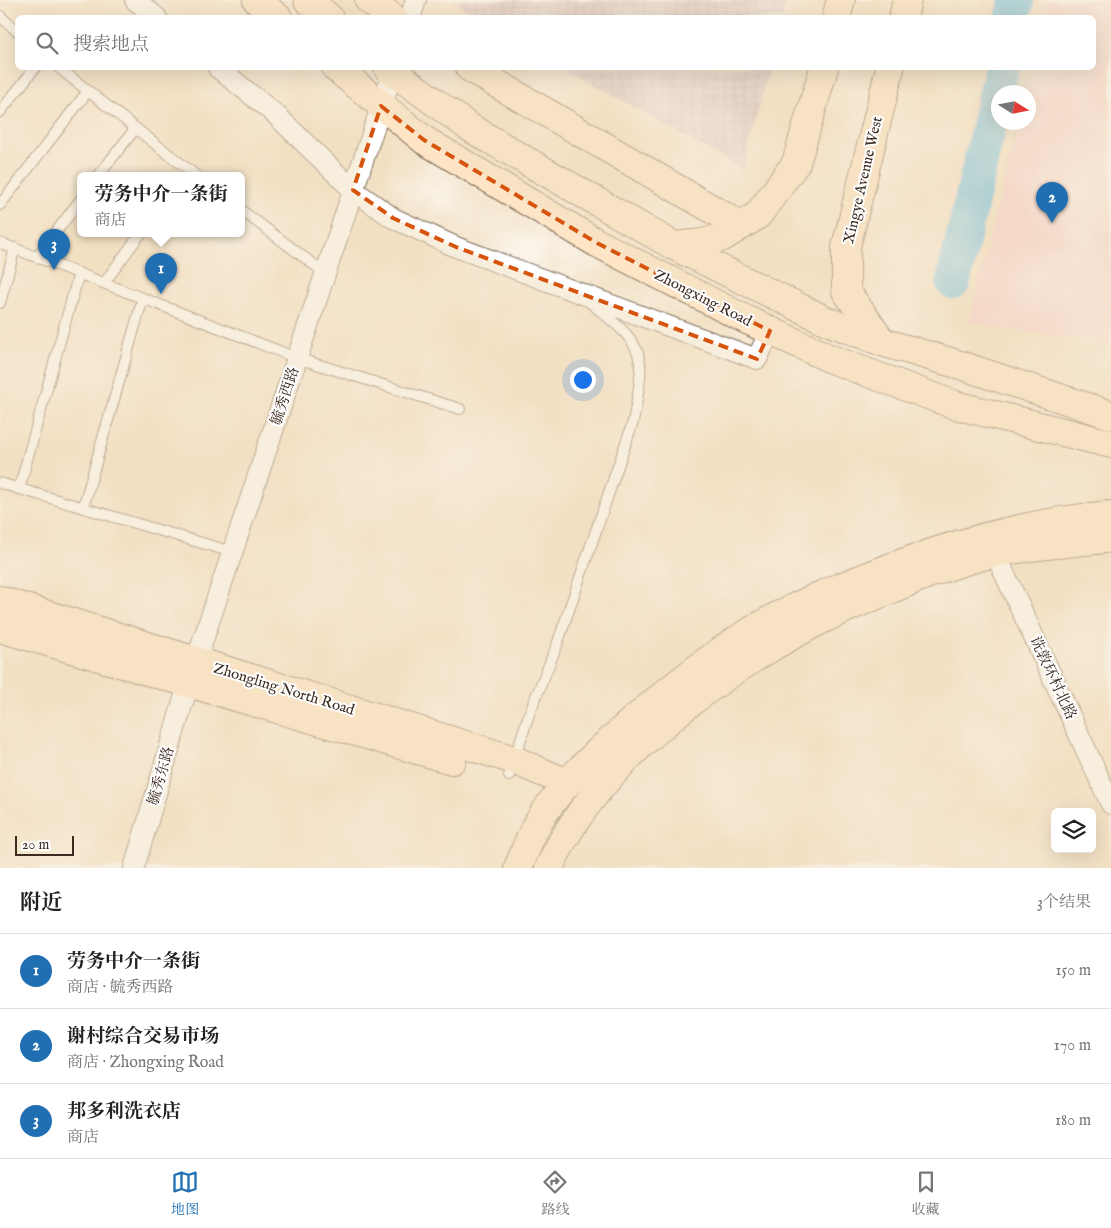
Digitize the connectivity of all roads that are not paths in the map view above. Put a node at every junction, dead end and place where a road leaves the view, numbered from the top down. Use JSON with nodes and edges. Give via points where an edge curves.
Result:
{"nodes":[{"id":1,"x":135,"y":0,"type":"edge"},
{"id":2,"x":257,"y":0,"type":"edge"},
{"id":3,"x":308,"y":0,"type":"edge"},
{"id":4,"x":369,"y":0,"type":"edge"},
{"id":5,"x":416,"y":0,"type":"edge"},
{"id":6,"x":841,"y":0,"type":"edge"},
{"id":7,"x":907,"y":0,"type":"edge"},
{"id":8,"x":153,"y":15,"type":"edge"},
{"id":9,"x":274,"y":15,"type":"edge"},
{"id":10,"x":326,"y":15,"type":"edge"},
{"id":11,"x":389,"y":15,"type":"edge"},
{"id":12,"x":411,"y":15,"type":"edge"},
{"id":13,"x":837,"y":15,"type":"edge"},
{"id":14,"x":904,"y":15,"type":"edge"},
{"id":15,"x":0,"y":16,"type":"edge"},
{"id":16,"x":15,"y":29,"type":"edge"},
{"id":17,"x":34,"y":70,"type":"edge"},
{"id":18,"x":62,"y":70,"type":"edge"},
{"id":19,"x":220,"y":70,"type":"edge"},
{"id":20,"x":338,"y":70,"type":"edge"},
{"id":21,"x":392,"y":70,"type":"edge"},
{"id":22,"x":393,"y":70,"type":"edge"},
{"id":23,"x":473,"y":70,"type":"edge"},
{"id":24,"x":823,"y":70,"type":"edge"},
{"id":25,"x":890,"y":70,"type":"edge"},
{"id":26,"x":88,"y":91,"type":"junction"},
{"id":27,"x":381,"y":106,"type":"junction"},
{"id":28,"x":0,"y":112,"type":"edge"},
{"id":29,"x":134,"y":129,"type":"junction"},
{"id":30,"x":102,"y":172,"type":"edge"},
{"id":31,"x":188,"y":172,"type":"edge"},
{"id":32,"x":353,"y":190,"type":"junction"},
{"id":33,"x":0,"y":205,"type":"edge"},
{"id":34,"x":77,"y":205,"type":"edge"},
{"id":35,"x":245,"y":213,"type":"edge"},
{"id":36,"x":741,"y":226,"type":"junction"},
{"id":37,"x":139,"y":237,"type":"edge"},
{"id":38,"x":0,"y":243,"type":"edge"},
{"id":39,"x":674,"y":246,"type":"junction"},
{"id":40,"x":15,"y":248,"type":"junction"},
{"id":41,"x":37,"y":257,"type":"junction"},
{"id":42,"x":79,"y":273,"type":"junction"},
{"id":43,"x":325,"y":273,"type":"junction"},
{"id":44,"x":104,"y":283,"type":"junction"},
{"id":45,"x":577,"y":292,"type":"junction"},
{"id":46,"x":143,"y":298,"type":"junction"},
{"id":47,"x":0,"y":303,"type":"edge"},
{"id":48,"x":770,"y":331,"type":"junction"},
{"id":49,"x":882,"y":342,"type":"junction"},
{"id":50,"x":297,"y":358,"type":"junction"},
{"id":51,"x":460,"y":409,"type":"dead end"},
{"id":52,"x":1111,"y":415,"type":"edge"},
{"id":53,"x":1111,"y":444,"type":"edge"},
{"id":54,"x":0,"y":483,"type":"edge"},
{"id":55,"x":19,"y":489,"type":"junction"},
{"id":56,"x":83,"y":508,"type":"junction"},
{"id":57,"x":1111,"y":516,"type":"edge"},
{"id":58,"x":1111,"y":538,"type":"edge"},
{"id":59,"x":232,"y":552,"type":"junction"},
{"id":60,"x":995,"y":553,"type":"junction"},
{"id":61,"x":0,"y":600,"type":"edge"},
{"id":62,"x":0,"y":628,"type":"edge"},
{"id":63,"x":192,"y":673,"type":"junction"},
{"id":64,"x":512,"y":768,"type":"junction"},
{"id":65,"x":567,"y":783,"type":"junction"},
{"id":66,"x":594,"y":795,"type":"junction"},
{"id":67,"x":1111,"y":804,"type":"edge"},
{"id":68,"x":134,"y":868,"type":"edge"},
{"id":69,"x":518,"y":868,"type":"edge"},
{"id":70,"x":550,"y":868,"type":"edge"}],
"edges":[{"from":1,"to":8,"type":"street"},
{"from":2,"to":9,"type":"main road"},
{"from":3,"to":10,"type":"main road"},
{"from":4,"to":11,"type":"main road"},
{"from":5,"to":12,"type":"street"},
{"from":6,"to":13,"type":"main road"},
{"from":7,"to":14,"type":"main road"},
{"from":15,"to":16,"type":"lane"},
{"from":17,"to":28,"type":"lane"},
{"from":18,"to":26,"type":"lane"},
{"from":19,"to":32,"type":"street","via":[[275,114]]},
{"from":20,"to":27,"type":"main road","name":"Zhongxing Road"},
{"from":21,"to":27,"type":"street","name":"毓秀西路"},
{"from":22,"to":39,"type":"main road","via":[[469,127]]},
{"from":23,"to":36,"type":"main road"},
{"from":24,"to":36,"type":"main road","via":[[796,163],[758,215]]},
{"from":25,"to":49,"type":"main road","name":"Xingye Avenue West","via":[[846,247],[846,291]]},
{"from":26,"to":29,"type":"lane"},
{"from":26,"to":33,"type":"lane"},
{"from":27,"to":32,"type":"street","name":"毓秀西路"},
{"from":27,"to":48,"type":"main road","name":"Zhongxing Road","via":[[424,140],[597,243]]},
{"from":29,"to":30,"type":"lane"},
{"from":29,"to":31,"type":"lane"},
{"from":32,"to":43,"type":"street","name":"毓秀西路"},
{"from":32,"to":45,"type":"street","via":[[393,218],[456,247]]},
{"from":34,"to":41,"type":"lane"},
{"from":35,"to":43,"type":"lane"},
{"from":36,"to":39,"type":"main road","via":[[703,244]]},
{"from":37,"to":44,"type":"lane"},
{"from":38,"to":40,"type":"lane"},
{"from":39,"to":49,"type":"main road","via":[[827,321]]},
{"from":40,"to":41,"type":"lane"},
{"from":40,"to":47,"type":"lane"},
{"from":41,"to":42,"type":"lane"},
{"from":42,"to":44,"type":"lane"},
{"from":42,"to":55,"type":"lane"},
{"from":43,"to":50,"type":"street","name":"毓秀西路"},
{"from":44,"to":46,"type":"lane"},
{"from":45,"to":48,"type":"street","via":[[758,359]]},
{"from":45,"to":64,"type":"lane","via":[[633,340],[642,368],[627,441]]},
{"from":46,"to":50,"type":"lane"},
{"from":46,"to":56,"type":"lane"},
{"from":48,"to":53,"type":"main road","name":"Zhongxing Road","via":[[831,359],[955,405]]},
{"from":49,"to":52,"type":"main road"},
{"from":50,"to":51,"type":"lane"},
{"from":50,"to":59,"type":"street","name":"毓秀西路"},
{"from":54,"to":55,"type":"lane"},
{"from":55,"to":56,"type":"lane"},
{"from":56,"to":59,"type":"lane"},
{"from":57,"to":65,"type":"main road","via":[[1060,521],[962,542],[825,593],[742,637],[702,664],[656,700]]},
{"from":58,"to":60,"type":"main road"},
{"from":59,"to":63,"type":"street","name":"毓秀西路"},
{"from":60,"to":66,"type":"main road","via":[[912,580],[840,610],[798,632],[737,669],[684,708],[634,751]]},
{"from":60,"to":67,"type":"street","name":"诜敦环村北路"},
{"from":61,"to":63,"type":"main road","name":"Zhongling North Road"},
{"from":62,"to":63,"type":"main road","name":"Zhongling North Road"},
{"from":63,"to":64,"type":"main road","name":"Zhongling North Road"},
{"from":63,"to":68,"type":"street","name":"毓秀东路"},
{"from":64,"to":65,"type":"main road","name":"Zhongling North Road"},
{"from":65,"to":66,"type":"street","name":"Zhongling North Road"},
{"from":65,"to":69,"type":"main road","via":[[536,826]]},
{"from":66,"to":70,"type":"main road"}]}
